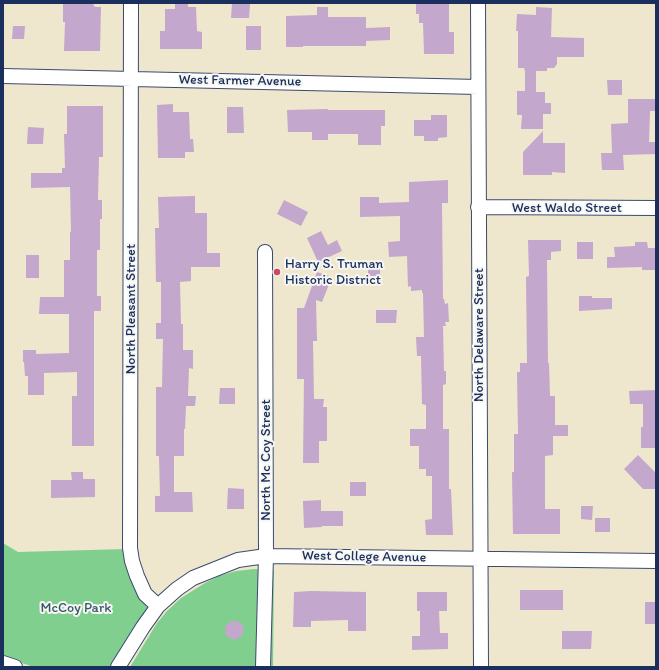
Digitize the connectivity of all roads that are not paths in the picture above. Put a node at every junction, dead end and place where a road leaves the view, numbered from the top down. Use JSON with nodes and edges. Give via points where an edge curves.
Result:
{"nodes":[{"id":1,"x":131,"y":3,"type":"edge"},
{"id":2,"x":478,"y":3,"type":"edge"},
{"id":3,"x":3,"y":76,"type":"edge"},
{"id":4,"x":131,"y":79,"type":"junction"},
{"id":5,"x":478,"y":87,"type":"junction"},
{"id":6,"x":478,"y":207,"type":"junction"},
{"id":7,"x":656,"y":208,"type":"edge"},
{"id":8,"x":265,"y":252,"type":"dead end"},
{"id":9,"x":266,"y":556,"type":"junction"},
{"id":10,"x":480,"y":559,"type":"junction"},
{"id":11,"x":656,"y":561,"type":"edge"},
{"id":12,"x":158,"y":606,"type":"junction"},
{"id":13,"x":3,"y":663,"type":"edge"},
{"id":14,"x":15,"y":667,"type":"edge"},
{"id":15,"x":118,"y":667,"type":"edge"},
{"id":16,"x":263,"y":667,"type":"edge"},
{"id":17,"x":481,"y":667,"type":"edge"}],
"edges":[{"from":1,"to":4,"type":"street","name":"North Pleasant Street"},
{"from":2,"to":5,"type":"street","name":"North Delaware Street"},
{"from":3,"to":4,"type":"street","name":"West Farmer Avenue"},
{"from":4,"to":5,"type":"street","name":"West Farmer Avenue"},
{"from":4,"to":12,"type":"street","name":"North Pleasant Street","via":[[130,548],[136,576],[146,594]]},
{"from":5,"to":6,"type":"street","name":"North Delaware Street"},
{"from":6,"to":7,"type":"street","name":"West Waldo Street"},
{"from":6,"to":10,"type":"street","name":"North Delaware Street"},
{"from":8,"to":9,"type":"street","name":"North Mc Coy Street"},
{"from":9,"to":10,"type":"street","name":"West College Avenue"},
{"from":9,"to":12,"type":"street","name":"West College Avenue","via":[[238,560],[203,573]]},
{"from":9,"to":16,"type":"street","name":"North Mc Coy Street"},
{"from":10,"to":11,"type":"street","name":"West College Avenue"},
{"from":10,"to":17,"type":"street","name":"North Delaware Street"},
{"from":12,"to":15,"type":"street","name":"West College Avenue"},
{"from":13,"to":14,"type":"street"}]}
